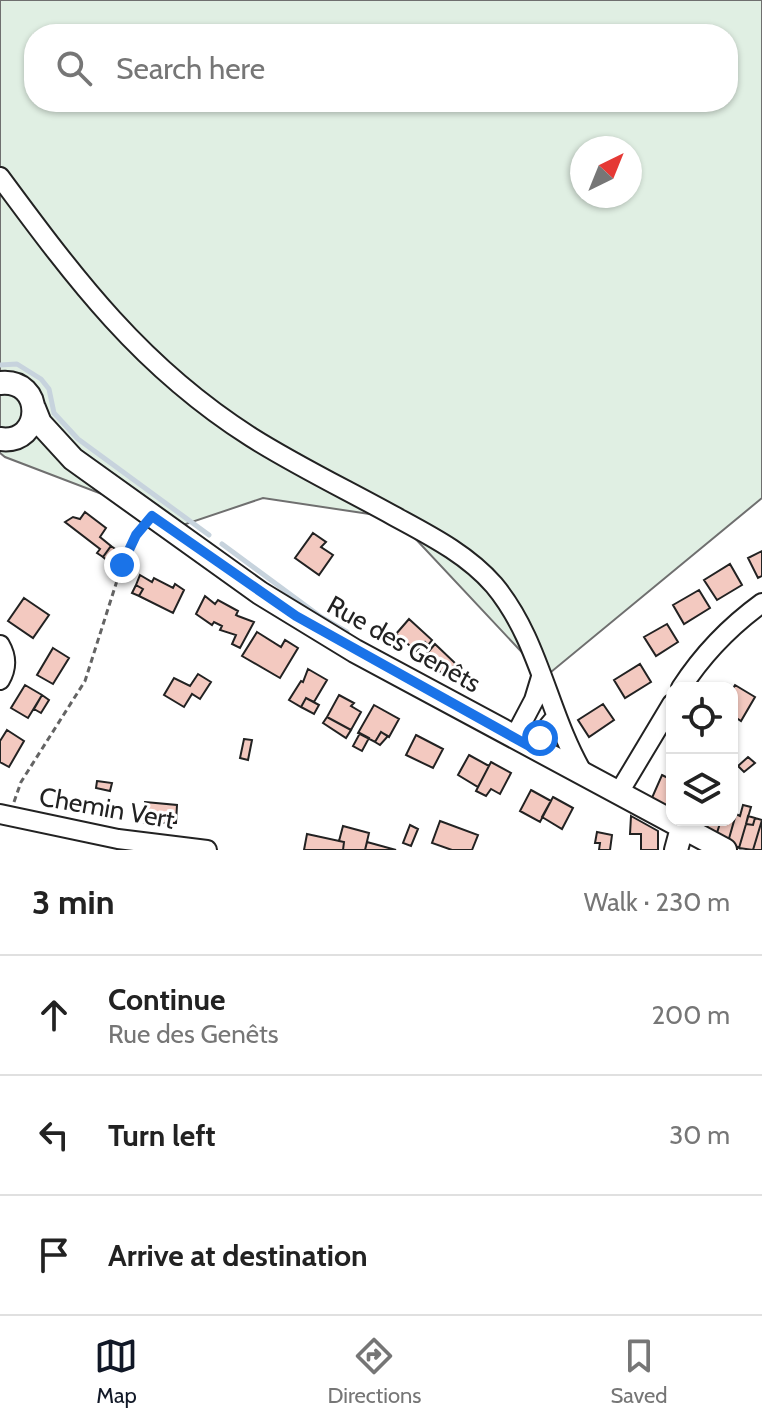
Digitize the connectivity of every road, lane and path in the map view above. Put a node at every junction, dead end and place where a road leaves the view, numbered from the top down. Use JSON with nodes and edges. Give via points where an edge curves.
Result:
{"nodes":[{"id":1,"x":0,"y":177,"type":"edge"},
{"id":2,"x":0,"y":383,"type":"edge"},
{"id":3,"x":34,"y":408,"type":"junction"},
{"id":4,"x":5,"y":440,"type":"edge"},
{"id":5,"x":73,"y":459,"type":"junction"},
{"id":6,"x":152,"y":516,"type":"junction"},
{"id":7,"x":762,"y":603,"type":"edge"},
{"id":8,"x":0,"y":645,"type":"edge"},
{"id":9,"x":541,"y":677,"type":"junction"},
{"id":10,"x":0,"y":680,"type":"edge"},
{"id":11,"x":685,"y":682,"type":"edge"},
{"id":12,"x":666,"y":714,"type":"edge"},
{"id":13,"x":556,"y":717,"type":"junction"},
{"id":14,"x":522,"y":742,"type":"junction"},
{"id":15,"x":585,"y":776,"type":"junction"},
{"id":16,"x":618,"y":794,"type":"junction"},
{"id":17,"x":4,"y":815,"type":"edge"},
{"id":18,"x":682,"y":828,"type":"junction"},
{"id":19,"x":207,"y":850,"type":"edge"},
{"id":20,"x":676,"y":850,"type":"edge"},
{"id":21,"x":725,"y":850,"type":"edge"}],
"edges":[{"from":1,"to":9,"type":"street","via":[[90,296],[188,392],[253,438],[447,546],[478,569],[521,624]]},
{"from":2,"to":3,"type":"main road","name":"Rue des Genêts","via":[[25,390]]},
{"from":3,"to":4,"type":"main road","via":[[29,427]]},
{"from":3,"to":5,"type":"main road","name":"Rue des Genêts","via":[[40,423]]},
{"from":4,"to":5,"type":"main road","name":"Rue des Genêts","via":[[31,441]]},
{"from":5,"to":6,"type":"main road","name":"Rue des Genêts"},
{"from":6,"to":14,"type":"main road","name":"Rue des Genêts","via":[[296,616]]},
{"from":6,"to":17,"type":"path","via":[[122,565],[85,681]]},
{"from":7,"to":11,"type":"street","via":[[710,648]]},
{"from":8,"to":10,"type":"street","via":[[6,666]]},
{"from":9,"to":13,"type":"street"},
{"from":9,"to":14,"type":"street"},
{"from":12,"to":16,"type":"street"},
{"from":13,"to":14,"type":"street"},
{"from":13,"to":15,"type":"street"},
{"from":14,"to":15,"type":"main road","name":"Rue des Genêts"},
{"from":15,"to":16,"type":"main road","name":"Rue des Genêts"},
{"from":16,"to":18,"type":"main road","name":"Rue des Genêts"},
{"from":17,"to":19,"type":"street","name":"Chemin Vert","via":[[118,839]]},
{"from":18,"to":20,"type":"main road"},
{"from":18,"to":21,"type":"main road","name":"Rue des Genêts"}]}
